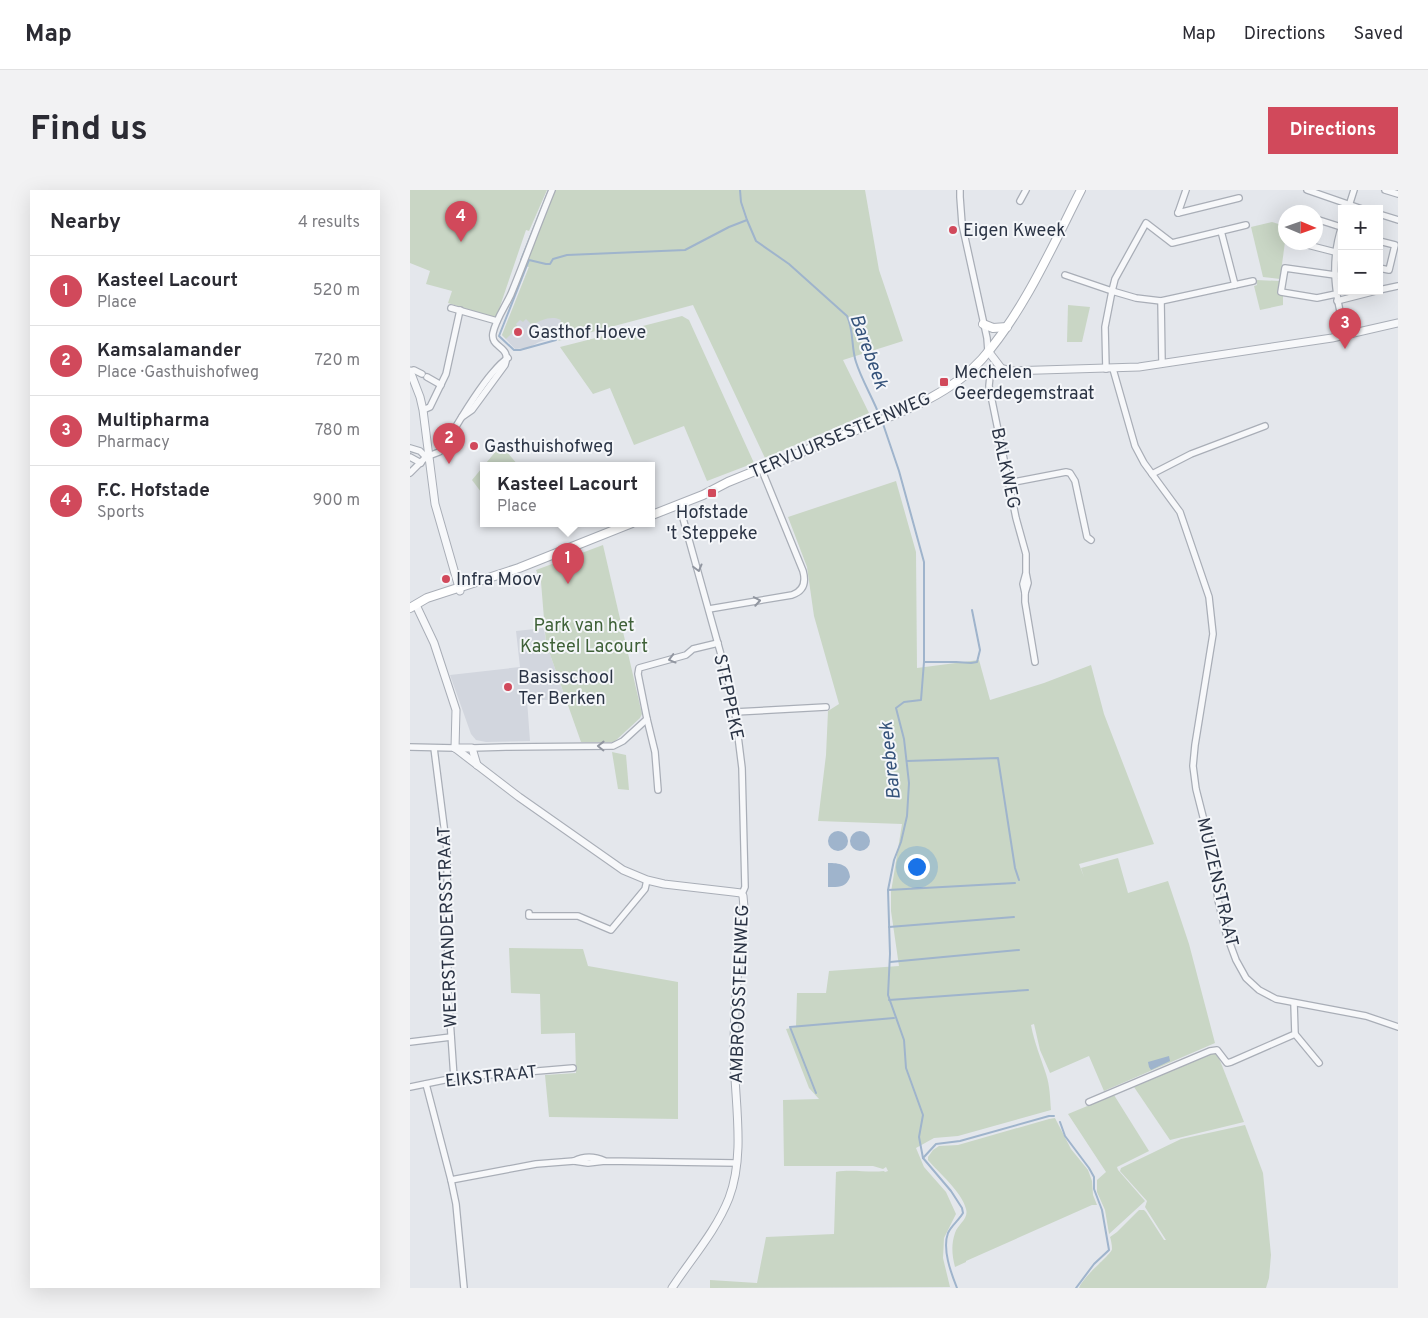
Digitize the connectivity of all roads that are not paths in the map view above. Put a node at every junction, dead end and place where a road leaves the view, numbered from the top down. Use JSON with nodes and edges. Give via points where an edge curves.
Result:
{"nodes":[{"id":1,"x":552,"y":190,"type":"edge"},
{"id":2,"x":960,"y":190,"type":"edge"},
{"id":3,"x":1026,"y":190,"type":"edge"},
{"id":4,"x":1081,"y":190,"type":"edge"},
{"id":5,"x":1186,"y":190,"type":"edge"},
{"id":6,"x":1307,"y":190,"type":"edge"},
{"id":7,"x":1354,"y":190,"type":"edge"},
{"id":8,"x":1385,"y":190,"type":"edge"},
{"id":9,"x":1398,"y":194,"type":"edge"},
{"id":10,"x":1239,"y":198,"type":"dead end"},
{"id":11,"x":1020,"y":201,"type":"dead end"},
{"id":12,"x":1343,"y":205,"type":"edge"},
{"id":13,"x":1349,"y":205,"type":"edge"},
{"id":14,"x":1383,"y":215,"type":"edge"},
{"id":15,"x":1398,"y":220,"type":"edge"},
{"id":16,"x":1323,"y":222,"type":"edge"},
{"id":17,"x":1246,"y":225,"type":"dead end"},
{"id":18,"x":1338,"y":227,"type":"edge"},
{"id":19,"x":1221,"y":230,"type":"junction"},
{"id":20,"x":1338,"y":242,"type":"edge"},
{"id":21,"x":1383,"y":242,"type":"edge"},
{"id":22,"x":1320,"y":250,"type":"edge"},
{"id":23,"x":1335,"y":255,"type":"junction"},
{"id":24,"x":1338,"y":257,"type":"edge"},
{"id":25,"x":1383,"y":269,"type":"edge"},
{"id":26,"x":1065,"y":275,"type":"dead end"},
{"id":27,"x":1334,"y":276,"type":"junction"},
{"id":28,"x":1338,"y":276,"type":"edge"},
{"id":29,"x":1253,"y":281,"type":"dead end"},
{"id":30,"x":1235,"y":285,"type":"junction"},
{"id":31,"x":1398,"y":286,"type":"edge"},
{"id":32,"x":1383,"y":289,"type":"edge"},
{"id":33,"x":1112,"y":291,"type":"junction"},
{"id":34,"x":1336,"y":294,"type":"junction"},
{"id":35,"x":1360,"y":295,"type":"edge"},
{"id":36,"x":1161,"y":300,"type":"junction"},
{"id":37,"x":1337,"y":301,"type":"junction"},
{"id":38,"x":451,"y":308,"type":"dead end"},
{"id":39,"x":460,"y":310,"type":"junction"},
{"id":40,"x":497,"y":321,"type":"junction"},
{"id":41,"x":1398,"y":323,"type":"edge"},
{"id":42,"x":983,"y":324,"type":"junction"},
{"id":43,"x":1007,"y":327,"type":"junction"},
{"id":44,"x":1346,"y":336,"type":"junction"},
{"id":45,"x":988,"y":351,"type":"junction"},
{"id":46,"x":1162,"y":363,"type":"junction"},
{"id":47,"x":1001,"y":368,"type":"junction"},
{"id":48,"x":1109,"y":369,"type":"junction"},
{"id":49,"x":411,"y":374,"type":"edge"},
{"id":50,"x":441,"y":385,"type":"junction"},
{"id":51,"x":423,"y":410,"type":"junction"},
{"id":52,"x":1265,"y":426,"type":"dead end"},
{"id":53,"x":410,"y":448,"type":"edge"},
{"id":54,"x":428,"y":456,"type":"junction"},
{"id":55,"x":410,"y":457,"type":"edge"},
{"id":56,"x":420,"y":463,"type":"junction"},
{"id":57,"x":761,"y":468,"type":"junction"},
{"id":58,"x":410,"y":474,"type":"edge"},
{"id":59,"x":1152,"y":474,"type":"junction"},
{"id":60,"x":1009,"y":484,"type":"junction"},
{"id":61,"x":679,"y":504,"type":"junction"},
{"id":62,"x":655,"y":514,"type":"edge"},
{"id":63,"x":622,"y":527,"type":"edge"},
{"id":64,"x":1091,"y":540,"type":"dead end"},
{"id":65,"x":460,"y":589,"type":"junction"},
{"id":66,"x":413,"y":606,"type":"edge"},
{"id":67,"x":709,"y":609,"type":"junction"},
{"id":68,"x":718,"y":643,"type":"junction"},
{"id":69,"x":1035,"y":662,"type":"dead end"},
{"id":70,"x":826,"y":707,"type":"dead end"},
{"id":71,"x":735,"y":712,"type":"junction"},
{"id":72,"x":647,"y":719,"type":"junction"},
{"id":73,"x":410,"y":747,"type":"edge"},
{"id":74,"x":434,"y":748,"type":"junction"},
{"id":75,"x":454,"y":748,"type":"junction"},
{"id":76,"x":472,"y":748,"type":"junction"},
{"id":77,"x":478,"y":765,"type":"junction"},
{"id":78,"x":658,"y":790,"type":"dead end"},
{"id":79,"x":647,"y":880,"type":"junction"},
{"id":80,"x":742,"y":894,"type":"junction"},
{"id":81,"x":529,"y":913,"type":"dead end"},
{"id":82,"x":1294,"y":1003,"type":"junction"},
{"id":83,"x":1398,"y":1027,"type":"edge"},
{"id":84,"x":1295,"y":1034,"type":"junction"},
{"id":85,"x":451,"y":1037,"type":"junction"},
{"id":86,"x":410,"y":1042,"type":"edge"},
{"id":87,"x":1319,"y":1063,"type":"dead end"},
{"id":88,"x":573,"y":1068,"type":"dead end"},
{"id":89,"x":454,"y":1078,"type":"junction"},
{"id":90,"x":426,"y":1084,"type":"junction"},
{"id":91,"x":410,"y":1087,"type":"edge"},
{"id":92,"x":1090,"y":1102,"type":"dead end"},
{"id":93,"x":736,"y":1163,"type":"junction"},
{"id":94,"x":451,"y":1180,"type":"junction"},
{"id":95,"x":464,"y":1288,"type":"edge"},
{"id":96,"x":672,"y":1288,"type":"edge"}],
"edges":[{"from":1,"to":40,"type":"street"},
{"from":2,"to":42,"type":"street","via":[[962,224]]},
{"from":3,"to":11,"type":"street"},
{"from":4,"to":43,"type":"main road","name":"TERVUURSESTEENWEG"},
{"from":5,"to":10,"type":"street","via":[[1178,213]]},
{"from":6,"to":12,"type":"street"},
{"from":7,"to":13,"type":"street"},
{"from":8,"to":9,"type":"street"},
{"from":14,"to":15,"type":"street"},
{"from":16,"to":18,"type":"street"},
{"from":17,"to":19,"type":"street"},
{"from":19,"to":30,"type":"street"},
{"from":19,"to":33,"type":"street","name":"MUIZENSTRAAT","via":[[1172,242],[1146,223],[1115,279]]},
{"from":20,"to":23,"type":"street"},
{"from":21,"to":25,"type":"street","via":[[1395,245],[1389,270]]},
{"from":22,"to":23,"type":"street"},
{"from":23,"to":24,"type":"street"},
{"from":23,"to":27,"type":"street"},
{"from":26,"to":33,"type":"street"},
{"from":27,"to":28,"type":"street"},
{"from":27,"to":34,"type":"street"},
{"from":27,"to":34,"type":"street","via":[[1285,268],[1281,292],[1317,298]]},
{"from":29,"to":30,"type":"street"},
{"from":30,"to":36,"type":"street"},
{"from":31,"to":32,"type":"street"},
{"from":33,"to":36,"type":"street","via":[[1136,298]]},
{"from":33,"to":48,"type":"street","name":"MUIZENSTRAAT","via":[[1106,327]]},
{"from":34,"to":37,"type":"street"},
{"from":35,"to":37,"type":"street"},
{"from":36,"to":46,"type":"street"},
{"from":37,"to":44,"type":"street"},
{"from":38,"to":39,"type":"street"},
{"from":39,"to":40,"type":"street"},
{"from":39,"to":50,"type":"street"},
{"from":40,"to":54,"type":"street","via":[[493,339],[508,358],[462,417],[443,449]]},
{"from":41,"to":44,"type":"street"},
{"from":42,"to":43,"type":"main road","via":[[993,328]]},
{"from":42,"to":45,"type":"street"},
{"from":43,"to":45,"type":"main road","name":"TERVUURSESTEENWEG"},
{"from":44,"to":46,"type":"street"},
{"from":45,"to":47,"type":"street"},
{"from":45,"to":57,"type":"main road","name":"TERVUURSESTEENWEG","via":[[938,394]]},
{"from":46,"to":48,"type":"street"},
{"from":47,"to":48,"type":"street","via":[[1010,371]]},
{"from":47,"to":60,"type":"street","name":"BALKWEG","via":[[988,381]]},
{"from":48,"to":59,"type":"street","name":"MUIZENSTRAAT","via":[[1135,446]]},
{"from":49,"to":50,"type":"street","via":[[414,370]]},
{"from":49,"to":51,"type":"street"},
{"from":50,"to":51,"type":"street","via":[[430,407]]},
{"from":51,"to":54,"type":"street"},
{"from":52,"to":59,"type":"street","via":[[1191,454]]},
{"from":53,"to":54,"type":"street"},
{"from":54,"to":56,"type":"street"},
{"from":54,"to":65,"type":"street","via":[[435,504]]},
{"from":55,"to":56,"type":"street"},
{"from":56,"to":58,"type":"street"},
{"from":57,"to":61,"type":"main road","name":"TERVUURSESTEENWEG"},
{"from":67,"to":57,"type":"street","one_way":true,"via":[[792,595],[804,586],[803,571]]},
{"from":59,"to":82,"type":"street","name":"MUIZENSTRAAT","via":[[1180,512],[1212,611],[1213,634],[1193,766],[1226,933],[1246,978],[1276,999]]},
{"from":60,"to":64,"type":"street","via":[[1070,473],[1076,481],[1087,537]]},
{"from":60,"to":69,"type":"street","name":"BALKWEG","via":[[1026,554],[1024,602]]},
{"from":61,"to":62,"type":"main road","name":"TERVUURSESTEENWEG"},
{"from":61,"to":67,"type":"street","name":"STEPPEKE","one_way":true},
{"from":63,"to":65,"type":"main road"},
{"from":65,"to":66,"type":"main road","via":[[427,598]]},
{"from":66,"to":75,"type":"street","via":[[434,643],[456,710]]},
{"from":67,"to":68,"type":"street","name":"STEPPEKE"},
{"from":68,"to":71,"type":"street","name":"STEPPEKE"},
{"from":68,"to":72,"type":"street","one_way":true,"via":[[638,670]]},
{"from":70,"to":71,"type":"street"},
{"from":71,"to":80,"type":"street","name":"STEPPEKE","via":[[742,768],[745,887]]},
{"from":72,"to":76,"type":"street","one_way":true,"via":[[613,746]]},
{"from":72,"to":78,"type":"street","via":[[655,752]]},
{"from":73,"to":74,"type":"street"},
{"from":74,"to":75,"type":"street"},
{"from":74,"to":85,"type":"street","name":"WEERSTANDERSSTRAAT","via":[[447,850]]},
{"from":75,"to":76,"type":"street"},
{"from":75,"to":77,"type":"street","name":"AMBROOSSTEENWEG"},
{"from":76,"to":77,"type":"street"},
{"from":77,"to":79,"type":"street","name":"AMBROOSSTEENWEG","via":[[610,862]]},
{"from":79,"to":80,"type":"street","name":"AMBROOSSTEENWEG"},
{"from":79,"to":81,"type":"street","via":[[645,889],[611,930],[578,916],[529,916]]},
{"from":80,"to":93,"type":"street","name":"AMBROOSSTEENWEG","via":[[744,907],[734,1029]]},
{"from":82,"to":83,"type":"street","name":"MUIZENSTRAAT","via":[[1366,1016]]},
{"from":82,"to":84,"type":"street"},
{"from":84,"to":87,"type":"street"},
{"from":84,"to":92,"type":"street","via":[[1227,1063],[1217,1050],[1213,1050]]},
{"from":85,"to":86,"type":"street"},
{"from":85,"to":89,"type":"street","name":"WEERSTANDERSSTRAAT"},
{"from":88,"to":89,"type":"street","name":"EIKSTRAAT"},
{"from":89,"to":90,"type":"street","name":"EIKSTRAAT"},
{"from":90,"to":91,"type":"street","name":"EIKSTRAAT"},
{"from":90,"to":94,"type":"street"},
{"from":93,"to":94,"type":"street","via":[[605,1161],[590,1157]]},
{"from":93,"to":96,"type":"street","name":"AMBROOSSTEENWEG","via":[[729,1197],[720,1217]]},
{"from":94,"to":95,"type":"street","via":[[459,1222]]}]}
